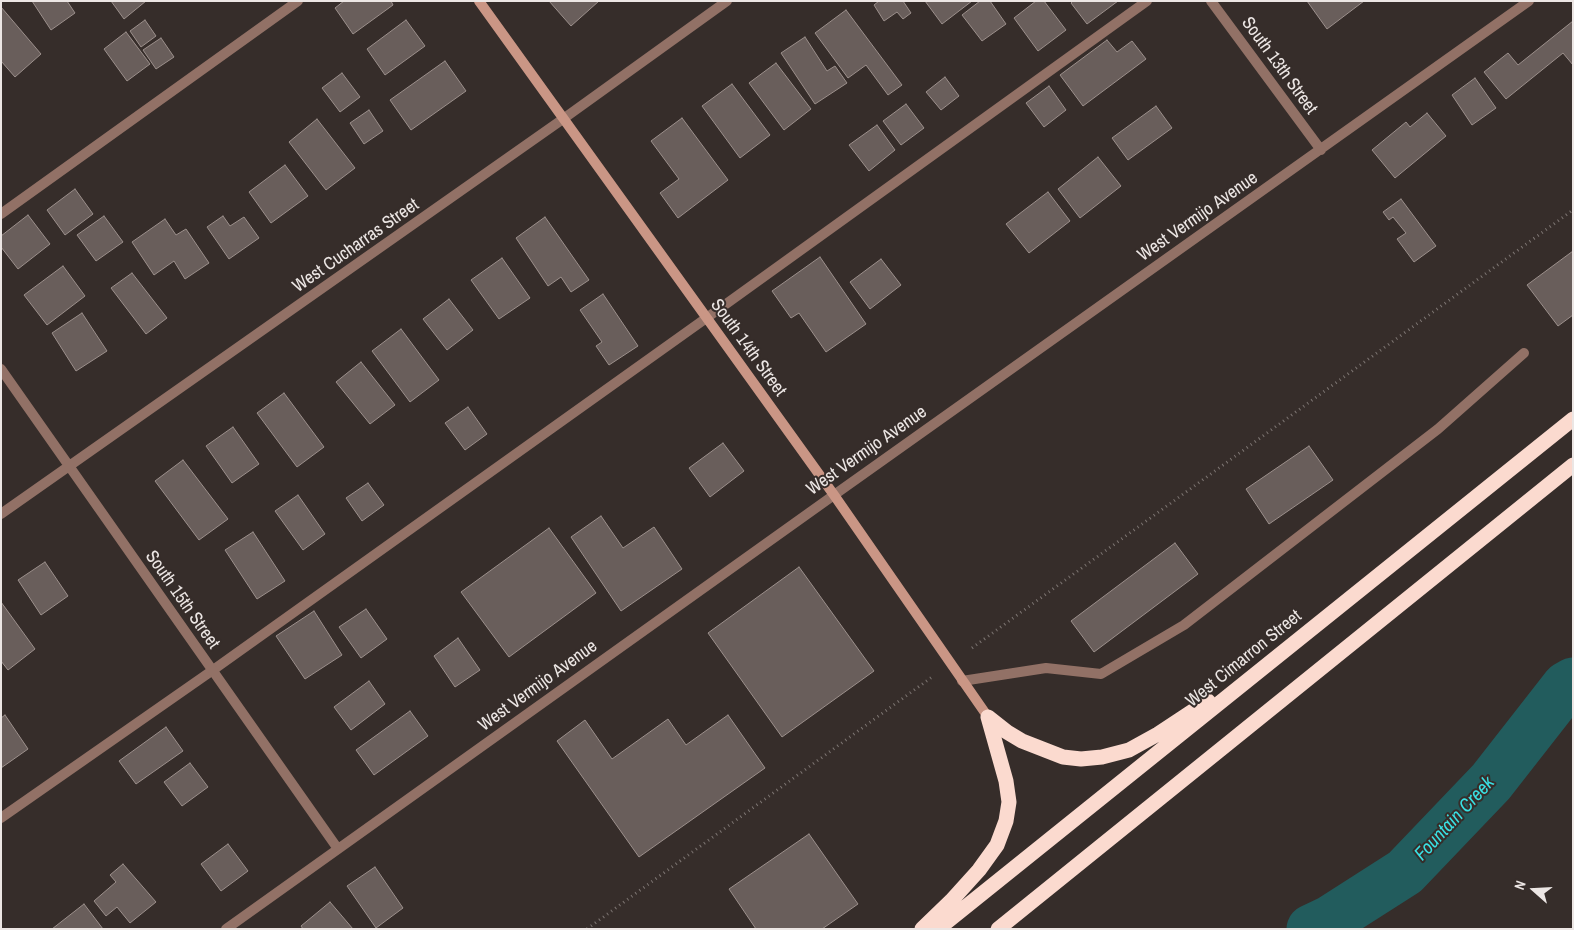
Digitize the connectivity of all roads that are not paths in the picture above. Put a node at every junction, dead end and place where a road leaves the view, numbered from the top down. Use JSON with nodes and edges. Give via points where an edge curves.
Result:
{"nodes":[{"id":1,"x":298,"y":1,"type":"edge"},
{"id":2,"x":479,"y":1,"type":"edge"},
{"id":3,"x":727,"y":1,"type":"edge"},
{"id":4,"x":1147,"y":1,"type":"edge"},
{"id":5,"x":1211,"y":1,"type":"edge"},
{"id":6,"x":1530,"y":1,"type":"edge"},
{"id":7,"x":563,"y":120,"type":"junction"},
{"id":8,"x":1320,"y":150,"type":"junction"},
{"id":9,"x":1,"y":214,"type":"edge"},
{"id":10,"x":706,"y":318,"type":"junction"},
{"id":11,"x":1524,"y":353,"type":"dead end"},
{"id":12,"x":1,"y":369,"type":"edge"},
{"id":13,"x":1573,"y":419,"type":"edge"},
{"id":14,"x":1573,"y":465,"type":"edge"},
{"id":15,"x":69,"y":467,"type":"junction"},
{"id":16,"x":834,"y":495,"type":"junction"},
{"id":17,"x":1,"y":514,"type":"edge"},
{"id":18,"x":1282,"y":652,"type":"junction"},
{"id":19,"x":212,"y":670,"type":"junction"},
{"id":20,"x":962,"y":681,"type":"junction"},
{"id":21,"x":988,"y":717,"type":"junction"},
{"id":22,"x":1,"y":818,"type":"edge"},
{"id":23,"x":338,"y":849,"type":"junction"},
{"id":24,"x":226,"y":929,"type":"edge"},
{"id":25,"x":922,"y":929,"type":"edge"},
{"id":26,"x":938,"y":929,"type":"edge"},
{"id":27,"x":998,"y":929,"type":"edge"}],
"edges":[{"from":1,"to":9,"type":"street"},
{"from":2,"to":7,"type":"street","name":"South 14th Street"},
{"from":3,"to":7,"type":"street","name":"West Cucharras Street"},
{"from":4,"to":10,"type":"street"},
{"from":5,"to":8,"type":"street","name":"South 13th Street"},
{"from":6,"to":8,"type":"street","name":"West Vermijo Avenue"},
{"from":7,"to":10,"type":"street","name":"South 14th Street"},
{"from":7,"to":15,"type":"street","name":"West Cucharras Street"},
{"from":8,"to":16,"type":"street","name":"West Vermijo Avenue"},
{"from":10,"to":16,"type":"street","name":"South 14th Street"},
{"from":10,"to":19,"type":"street"},
{"from":11,"to":20,"type":"street","via":[[1438,429],[1184,626],[1101,674],[1046,668]]},
{"from":12,"to":15,"type":"street","name":"South 15th Street"},
{"from":13,"to":18,"type":"highway","name":"West Cimarron Street"},
{"from":14,"to":27,"type":"highway"},
{"from":15,"to":17,"type":"street","name":"West Cucharras Street"},
{"from":15,"to":19,"type":"street","name":"South 15th Street"},
{"from":16,"to":20,"type":"street","name":"South 14th Street"},
{"from":16,"to":23,"type":"street","name":"West Vermijo Avenue"},
{"from":18,"to":21,"type":"highway","via":[[1158,734],[1129,750],[1102,757],[1081,759],[1044,751],[1014,736]]},
{"from":18,"to":26,"type":"highway","name":"West Cimarron Street"},
{"from":19,"to":22,"type":"street"},
{"from":19,"to":23,"type":"street","name":"South 15th Street"},
{"from":20,"to":21,"type":"street","name":"South 14th Street"},
{"from":21,"to":25,"type":"highway","via":[[1006,781],[1009,802],[1006,821],[997,846],[979,870]]},
{"from":23,"to":24,"type":"street","name":"West Vermijo Avenue"}]}
